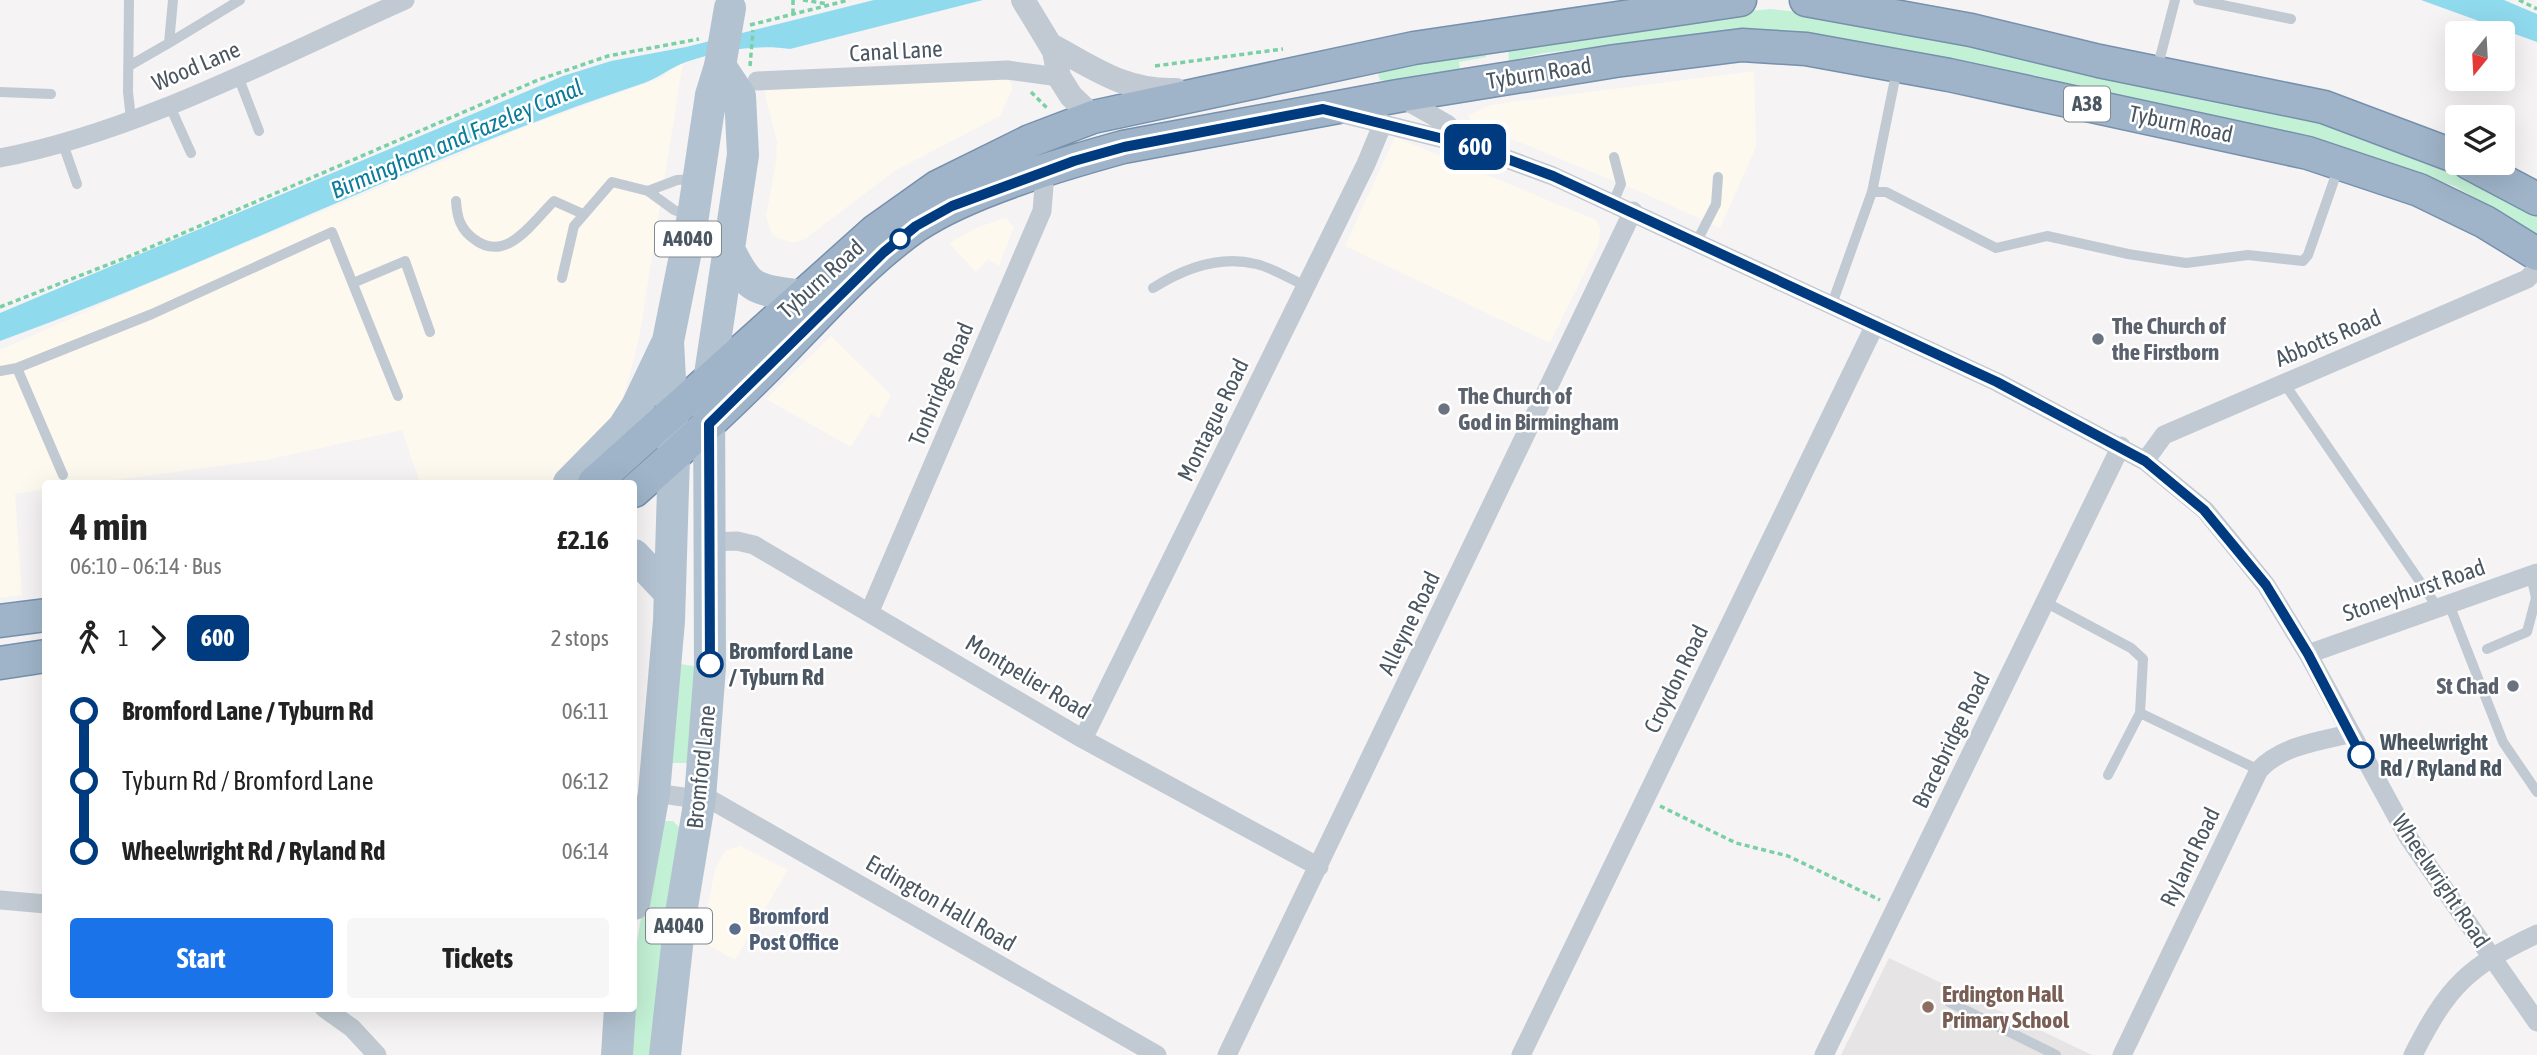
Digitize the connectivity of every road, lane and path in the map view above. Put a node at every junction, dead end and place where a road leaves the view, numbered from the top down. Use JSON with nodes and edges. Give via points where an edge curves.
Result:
{"nodes":[{"id":1,"x":129,"y":0,"type":"edge"},
{"id":2,"x":173,"y":0,"type":"edge"},
{"id":3,"x":240,"y":0,"type":"edge"},
{"id":4,"x":405,"y":0,"type":"edge"},
{"id":5,"x":793,"y":0,"type":"edge"},
{"id":6,"x":803,"y":0,"type":"edge"},
{"id":7,"x":849,"y":0,"type":"edge"},
{"id":8,"x":1740,"y":0,"type":"edge"},
{"id":9,"x":1806,"y":0,"type":"edge"},
{"id":10,"x":2175,"y":0,"type":"edge"},
{"id":11,"x":2199,"y":0,"type":"edge"},
{"id":12,"x":2519,"y":0,"type":"edge"},
{"id":13,"x":830,"y":5,"type":"junction"},
{"id":14,"x":1028,"y":8,"type":"edge"},
{"id":15,"x":2537,"y":9,"type":"edge"},
{"id":16,"x":793,"y":13,"type":"junction"},
{"id":17,"x":740,"y":14,"type":"edge"},
{"id":18,"x":2291,"y":19,"type":"dead end"},
{"id":19,"x":709,"y":36,"type":"dead end"},
{"id":20,"x":169,"y":43,"type":"junction"},
{"id":21,"x":1051,"y":45,"type":"junction"},
{"id":22,"x":129,"y":66,"type":"junction"},
{"id":23,"x":1898,"y":66,"type":"junction"},
{"id":24,"x":2156,"y":73,"type":"junction"},
{"id":25,"x":238,"y":75,"type":"junction"},
{"id":26,"x":742,"y":77,"type":"junction"},
{"id":27,"x":1059,"y":77,"type":"junction"},
{"id":28,"x":1462,"y":85,"type":"junction"},
{"id":29,"x":1224,"y":88,"type":"junction"},
{"id":30,"x":0,"y":92,"type":"edge"},
{"id":31,"x":51,"y":94,"type":"dead end"},
{"id":32,"x":169,"y":104,"type":"junction"},
{"id":33,"x":1391,"y":109,"type":"junction"},
{"id":34,"x":1292,"y":116,"type":"junction"},
{"id":35,"x":1093,"y":117,"type":"junction"},
{"id":36,"x":131,"y":119,"type":"junction"},
{"id":37,"x":1447,"y":124,"type":"junction"},
{"id":38,"x":259,"y":131,"type":"dead end"},
{"id":39,"x":63,"y":144,"type":"junction"},
{"id":40,"x":1472,"y":146,"type":"junction"},
{"id":41,"x":2445,"y":152,"type":"edge"},
{"id":42,"x":191,"y":153,"type":"dead end"},
{"id":43,"x":1614,"y":157,"type":"dead end"},
{"id":44,"x":0,"y":158,"type":"edge"},
{"id":45,"x":2340,"y":164,"type":"junction"},
{"id":46,"x":1036,"y":174,"type":"junction"},
{"id":47,"x":2492,"y":175,"type":"edge"},
{"id":48,"x":1718,"y":177,"type":"dead end"},
{"id":49,"x":699,"y":179,"type":"junction"},
{"id":50,"x":77,"y":184,"type":"dead end"},
{"id":51,"x":648,"y":191,"type":"junction"},
{"id":52,"x":1872,"y":192,"type":"junction"},
{"id":53,"x":2537,"y":199,"type":"edge"},
{"id":54,"x":456,"y":201,"type":"dead end"},
{"id":55,"x":1613,"y":203,"type":"junction"},
{"id":56,"x":1633,"y":211,"type":"junction"},
{"id":57,"x":583,"y":214,"type":"junction"},
{"id":58,"x":693,"y":216,"type":"junction"},
{"id":59,"x":1697,"y":241,"type":"junction"},
{"id":60,"x":728,"y":247,"type":"junction"},
{"id":61,"x":2537,"y":254,"type":"edge"},
{"id":62,"x":2537,"y":269,"type":"edge"},
{"id":63,"x":562,"y":278,"type":"dead end"},
{"id":64,"x":353,"y":283,"type":"junction"},
{"id":65,"x":1306,"y":286,"type":"junction"},
{"id":66,"x":1153,"y":288,"type":"dead end"},
{"id":67,"x":802,"y":296,"type":"junction"},
{"id":68,"x":1832,"y":304,"type":"junction"},
{"id":69,"x":0,"y":307,"type":"edge"},
{"id":70,"x":1875,"y":325,"type":"junction"},
{"id":71,"x":430,"y":332,"type":"dead end"},
{"id":72,"x":668,"y":341,"type":"junction"},
{"id":73,"x":17,"y":368,"type":"junction"},
{"id":74,"x":0,"y":372,"type":"edge"},
{"id":75,"x":709,"y":381,"type":"junction"},
{"id":76,"x":2284,"y":383,"type":"junction"},
{"id":77,"x":398,"y":396,"type":"dead end"},
{"id":78,"x":672,"y":414,"type":"junction"},
{"id":79,"x":709,"y":424,"type":"junction"},
{"id":80,"x":2121,"y":446,"type":"junction"},
{"id":81,"x":674,"y":456,"type":"junction"},
{"id":82,"x":2145,"y":461,"type":"junction"},
{"id":83,"x":63,"y":475,"type":"dead end"},
{"id":84,"x":572,"y":480,"type":"edge"},
{"id":85,"x":597,"y":480,"type":"edge"},
{"id":86,"x":637,"y":488,"type":"edge"},
{"id":87,"x":711,"y":542,"type":"junction"},
{"id":88,"x":637,"y":558,"type":"edge"},
{"id":89,"x":2534,"y":574,"type":"edge"},
{"id":90,"x":670,"y":593,"type":"junction"},
{"id":91,"x":2045,"y":602,"type":"junction"},
{"id":92,"x":2444,"y":606,"type":"junction"},
{"id":93,"x":870,"y":611,"type":"junction"},
{"id":94,"x":42,"y":616,"type":"edge"},
{"id":95,"x":0,"y":621,"type":"edge"},
{"id":96,"x":2487,"y":649,"type":"dead end"},
{"id":97,"x":2308,"y":654,"type":"junction"},
{"id":98,"x":42,"y":657,"type":"edge"},
{"id":99,"x":0,"y":663,"type":"edge"},
{"id":100,"x":2140,"y":713,"type":"junction"},
{"id":101,"x":2349,"y":734,"type":"junction"},
{"id":102,"x":1083,"y":739,"type":"junction"},
{"id":103,"x":2259,"y":770,"type":"junction"},
{"id":104,"x":2108,"y":775,"type":"dead end"},
{"id":105,"x":2537,"y":792,"type":"edge"},
{"id":106,"x":654,"y":793,"type":"junction"},
{"id":107,"x":700,"y":798,"type":"junction"},
{"id":108,"x":1645,"y":799,"type":"junction"},
{"id":109,"x":1319,"y":867,"type":"junction"},
{"id":110,"x":637,"y":888,"type":"edge"},
{"id":111,"x":0,"y":900,"type":"edge"},
{"id":112,"x":42,"y":904,"type":"edge"},
{"id":113,"x":1896,"y":907,"type":"junction"},
{"id":114,"x":2537,"y":934,"type":"edge"},
{"id":115,"x":2492,"y":955,"type":"junction"},
{"id":116,"x":1949,"y":1002,"type":"dead end"},
{"id":117,"x":330,"y":1012,"type":"edge"},
{"id":118,"x":620,"y":1012,"type":"edge"},
{"id":119,"x":2537,"y":1022,"type":"edge"},
{"id":120,"x":377,"y":1055,"type":"edge"},
{"id":121,"x":617,"y":1055,"type":"edge"},
{"id":122,"x":665,"y":1055,"type":"edge"},
{"id":123,"x":1157,"y":1055,"type":"edge"},
{"id":124,"x":1227,"y":1055,"type":"edge"},
{"id":125,"x":1521,"y":1055,"type":"edge"},
{"id":126,"x":1824,"y":1055,"type":"edge"},
{"id":127,"x":2056,"y":1055,"type":"edge"},
{"id":128,"x":2122,"y":1055,"type":"edge"},
{"id":129,"x":2413,"y":1055,"type":"edge"}],
"edges":[{"from":1,"to":22,"type":"lane"},
{"from":2,"to":20,"type":"lane"},
{"from":3,"to":20,"type":"lane"},
{"from":4,"to":25,"type":"street","name":"Wood Lane"},
{"from":5,"to":16,"type":"path"},
{"from":6,"to":13,"type":"path"},
{"from":7,"to":13,"type":"path"},
{"from":8,"to":29,"type":"highway","name":"Tyburn Road","via":[[1414,48]]},
{"from":9,"to":24,"type":"highway","name":"Tyburn Road","number":"A38","via":[[1971,30]]},
{"from":10,"to":24,"type":"lane"},
{"from":11,"to":18,"type":"lane"},
{"from":12,"to":15,"type":"path"},
{"from":13,"to":16,"type":"path"},
{"from":14,"to":21,"type":"street"},
{"from":16,"to":17,"type":"path"},
{"from":17,"to":26,"type":"main road","name":"Bromford Lane","number":"A4040","bridge":true},
{"from":17,"to":26,"type":"path","bridge":true},
{"from":19,"to":69,"type":"path","via":[[608,56],[538,80],[130,256]]},
{"from":20,"to":22,"type":"lane"},
{"from":21,"to":27,"type":"street"},
{"from":21,"to":29,"type":"street","via":[[1127,86],[1152,91]]},
{"from":22,"to":36,"type":"lane"},
{"from":23,"to":28,"type":"highway","name":"Tyburn Road","number":"A38","via":[[1806,49],[1742,45]]},
{"from":23,"to":45,"type":"highway","name":"Tyburn Road","number":"A38","via":[[2185,125]]},
{"from":23,"to":52,"type":"lane"},
{"from":24,"to":41,"type":"highway","name":"Tyburn Road","number":"A38","via":[[2324,107]]},
{"from":25,"to":32,"type":"street","name":"Wood Lane"},
{"from":25,"to":38,"type":"lane"},
{"from":26,"to":27,"type":"street","name":"Canal Lane","via":[[1007,71]]},
{"from":26,"to":49,"type":"main road","name":"Bromford Lane","number":"A4040","via":[[711,95]]},
{"from":26,"to":60,"type":"main road","name":"Bromford Lane","number":"A4040","via":[[743,155]]},
{"from":27,"to":35,"type":"street"},
{"from":28,"to":33,"type":"highway","name":"Tyburn Road","number":"A38"},
{"from":28,"to":37,"type":"street","via":[[1450,97]]},
{"from":29,"to":33,"type":"highway","via":[[1278,89],[1362,79]]},
{"from":29,"to":35,"type":"highway","name":"Tyburn Road"},
{"from":30,"to":31,"type":"lane"},
{"from":32,"to":36,"type":"street","name":"Wood Lane"},
{"from":32,"to":42,"type":"lane"},
{"from":33,"to":34,"type":"highway","name":"Tyburn Road","number":"A38","via":[[1323,109]]},
{"from":33,"to":37,"type":"street","name":"Wheelwright Road"},
{"from":33,"to":40,"type":"street","name":"Wheelwright Road"},
{"from":33,"to":65,"type":"street","name":"Montague Road"},
{"from":34,"to":35,"type":"highway","via":[[1249,111],[1119,129]]},
{"from":34,"to":46,"type":"highway","name":"Tyburn Road","number":"A38","via":[[1124,147]]},
{"from":35,"to":67,"type":"highway","name":"Tyburn Road","via":[[1030,141],[937,187],[875,231]]},
{"from":36,"to":39,"type":"street","name":"Wood Lane"},
{"from":37,"to":40,"type":"street","name":"Wheelwright Road"},
{"from":39,"to":44,"type":"street","name":"Wood Lane"},
{"from":39,"to":50,"type":"lane"},
{"from":40,"to":55,"type":"street","name":"Wheelwright Road"},
{"from":43,"to":55,"type":"lane","via":[[1621,184]]},
{"from":45,"to":52,"type":"lane","via":[[2308,255],[2294,262],[2261,255],[2186,263],[2047,236],[1996,248],[1886,192]]},
{"from":45,"to":61,"type":"highway","name":"Tyburn Road","number":"A38","via":[[2419,190]]},
{"from":46,"to":79,"type":"highway","name":"Tyburn Road","number":"A38","via":[[952,206],[916,226]]},
{"from":46,"to":93,"type":"street","name":"Tonbridge Road","via":[[1044,186],[1042,211]]},
{"from":47,"to":53,"type":"highway"},
{"from":48,"to":59,"type":"lane","via":[[1716,204]]},
{"from":49,"to":51,"type":"lane","via":[[677,180]]},
{"from":49,"to":58,"type":"main road","name":"Bromford Lane","number":"A4040"},
{"from":51,"to":57,"type":"lane","via":[[611,182]]},
{"from":51,"to":58,"type":"lane","via":[[674,210]]},
{"from":52,"to":68,"type":"lane"},
{"from":54,"to":57,"type":"lane","via":[[457,219],[467,234],[481,245],[498,249],[511,243],[554,201]]},
{"from":55,"to":56,"type":"street","name":"Wheelwright Road"},
{"from":56,"to":59,"type":"street","name":"Wheelwright Road"},
{"from":56,"to":109,"type":"street","name":"Alleyne Road"},
{"from":57,"to":63,"type":"lane","via":[[574,226]]},
{"from":58,"to":72,"type":"main road","name":"Bromford Lane","number":"A4040"},
{"from":59,"to":68,"type":"street","name":"Wheelwright Road"},
{"from":60,"to":67,"type":"main road","via":[[747,282],[759,289]]},
{"from":60,"to":75,"type":"main road","name":"Bromford Lane","number":"A4040"},
{"from":62,"to":76,"type":"street","name":"Abbotts Road","via":[[2527,279]]},
{"from":64,"to":71,"type":"lane","via":[[405,261]]},
{"from":64,"to":73,"type":"lane","via":[[332,232],[152,314]]},
{"from":64,"to":77,"type":"lane"},
{"from":65,"to":66,"type":"lane","via":[[1257,264],[1232,261],[1187,268]]},
{"from":65,"to":102,"type":"street","name":"Montague Road"},
{"from":67,"to":75,"type":"highway","name":"Tyburn Road"},
{"from":68,"to":70,"type":"street","name":"Wheelwright Road"},
{"from":70,"to":80,"type":"street","name":"Wheelwright Road"},
{"from":70,"to":108,"type":"street","name":"Croydon Road"},
{"from":72,"to":78,"type":"main road","name":"Bromford Lane","number":"A4040"},
{"from":72,"to":84,"type":"main road","via":[[622,428]]},
{"from":73,"to":74,"type":"lane"},
{"from":73,"to":83,"type":"lane"},
{"from":75,"to":78,"type":"highway","name":"Tyburn Road"},
{"from":75,"to":79,"type":"main road","name":"Bromford Lane","number":"A4040"},
{"from":76,"to":82,"type":"street","name":"Abbotts Road","via":[[2164,435]]},
{"from":76,"to":92,"type":"lane"},
{"from":78,"to":81,"type":"main road","name":"Bromford Lane","number":"A4040"},
{"from":78,"to":85,"type":"highway","name":"Tyburn Road"},
{"from":79,"to":81,"type":"highway","name":"Tyburn Road","number":"A38"},
{"from":79,"to":87,"type":"main road","name":"Bromford Lane","number":"A4040"},
{"from":80,"to":82,"type":"street","name":"Wheelwright Road"},
{"from":80,"to":91,"type":"street","name":"Bracebridge Road"},
{"from":81,"to":86,"type":"highway","name":"Tyburn Road","number":"A38"},
{"from":81,"to":90,"type":"main road","name":"Bromford Lane","number":"A4040"},
{"from":82,"to":97,"type":"street","name":"Wheelwright Road","via":[[2204,510],[2240,551]]},
{"from":87,"to":93,"type":"street","name":"Montpelier Road","via":[[754,545]]},
{"from":87,"to":107,"type":"main road","name":"Bromford Lane","number":"A4040","via":[[710,667]]},
{"from":88,"to":90,"type":"main road"},
{"from":89,"to":92,"type":"street","name":"Stoneyhurst Road"},
{"from":89,"to":96,"type":"lane","via":[[2536,598],[2527,632]]},
{"from":90,"to":106,"type":"main road","name":"Bromford Lane","number":"A4040"},
{"from":91,"to":100,"type":"lane","via":[[2132,648],[2143,659]]},
{"from":91,"to":113,"type":"street","name":"Bracebridge Road"},
{"from":92,"to":97,"type":"street","name":"Stoneyhurst Road"},
{"from":92,"to":105,"type":"lane","via":[[2503,742]]},
{"from":93,"to":102,"type":"street","name":"Montpelier Road"},
{"from":94,"to":95,"type":"highway"},
{"from":97,"to":101,"type":"street","name":"Wheelwright Road"},
{"from":98,"to":99,"type":"highway"},
{"from":100,"to":103,"type":"lane"},
{"from":100,"to":104,"type":"lane"},
{"from":101,"to":103,"type":"street","via":[[2286,751]]},
{"from":101,"to":115,"type":"street","name":"Wheelwright Road","via":[[2408,837]]},
{"from":102,"to":109,"type":"street","name":"Montpelier Road"},
{"from":103,"to":128,"type":"street","name":"Ryland Road"},
{"from":106,"to":107,"type":"street","name":"Erdington Hall Road"},
{"from":106,"to":110,"type":"main road","name":"Bromford Lane","number":"A4040"},
{"from":107,"to":122,"type":"main road","name":"Bromford Lane","number":"A4040"},
{"from":107,"to":123,"type":"street","name":"Erdington Hall Road","via":[[713,801]]},
{"from":108,"to":113,"type":"path","via":[[1736,843],[1788,856]]},
{"from":108,"to":125,"type":"street","name":"Croydon Road"},
{"from":109,"to":124,"type":"street","name":"Alleyne Road"},
{"from":111,"to":112,"type":"street"},
{"from":113,"to":126,"type":"street","name":"Bracebridge Road"},
{"from":114,"to":115,"type":"street"},
{"from":115,"to":119,"type":"street","name":"Wheelwright Road"},
{"from":115,"to":129,"type":"street","via":[[2461,980],[2434,1013]]},
{"from":116,"to":127,"type":"lane"},
{"from":117,"to":120,"type":"street"},
{"from":118,"to":121,"type":"main road"}]}
